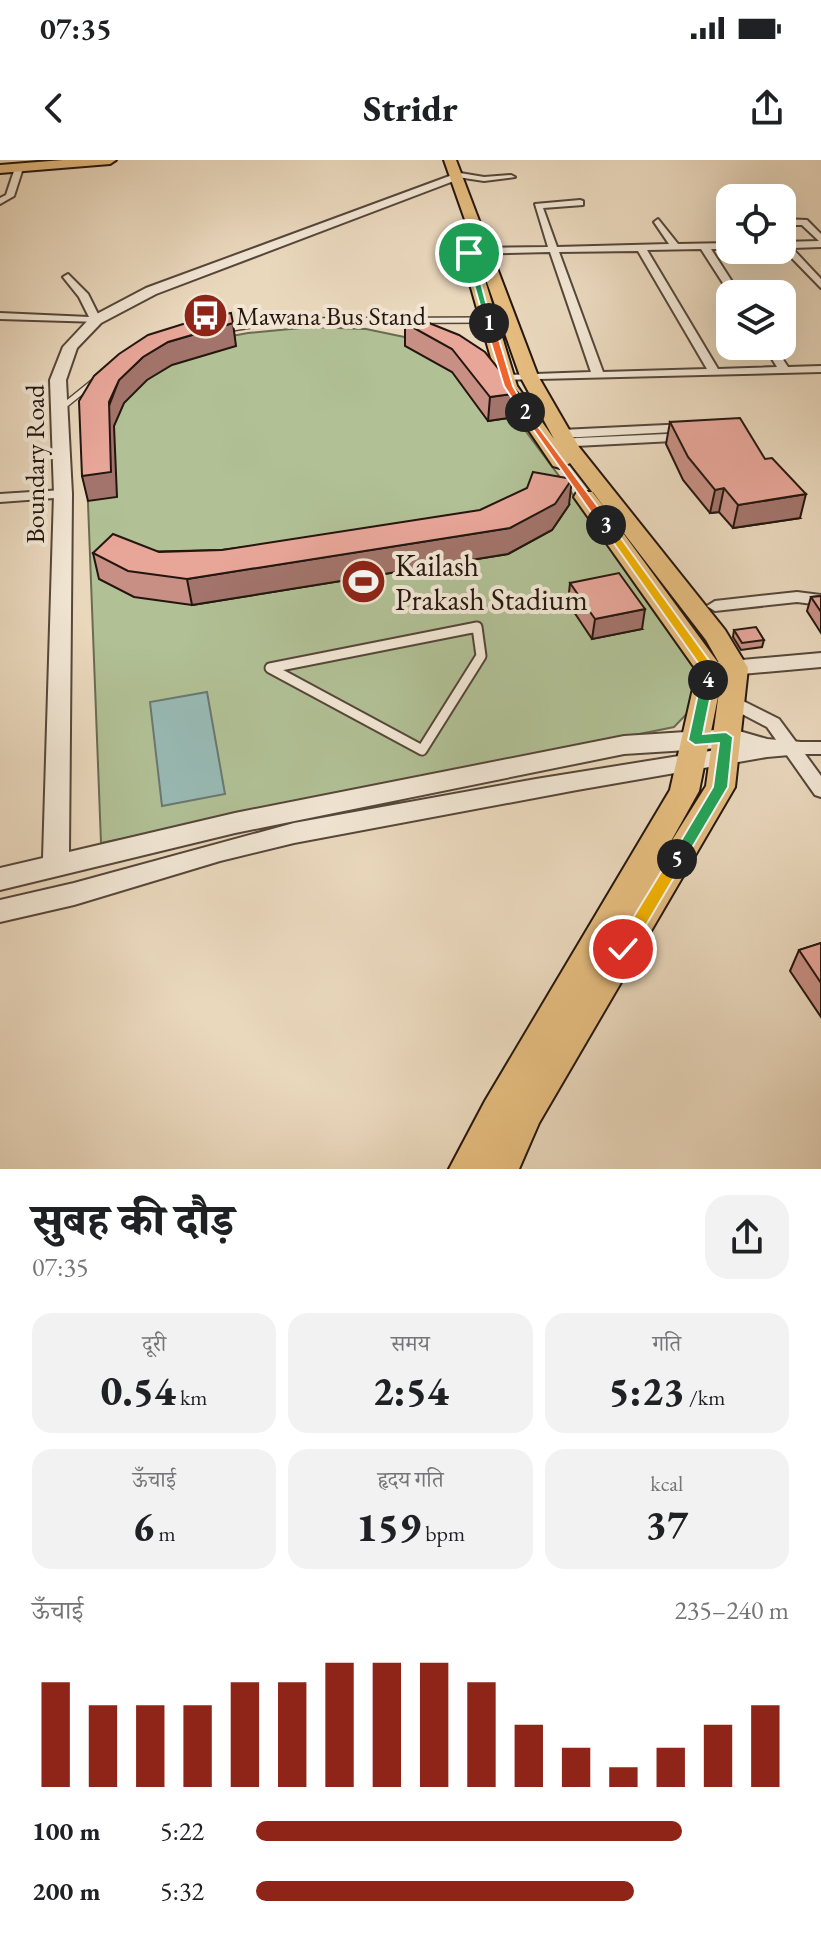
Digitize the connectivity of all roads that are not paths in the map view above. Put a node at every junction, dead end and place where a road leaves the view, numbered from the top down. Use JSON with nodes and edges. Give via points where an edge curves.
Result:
{"nodes":[{"id":1,"x":110,"y":160,"type":"edge"},
{"id":2,"x":437,"y":160,"type":"edge"},
{"id":3,"x":19,"y":168,"type":"junction"},
{"id":4,"x":0,"y":169,"type":"edge"},
{"id":5,"x":511,"y":177,"type":"dead end"},
{"id":6,"x":454,"y":179,"type":"edge"},
{"id":7,"x":0,"y":201,"type":"edge"},
{"id":8,"x":580,"y":203,"type":"dead end"},
{"id":9,"x":658,"y":222,"type":"dead end"},
{"id":10,"x":796,"y":222,"type":"edge"},
{"id":11,"x":821,"y":241,"type":"edge"},
{"id":12,"x":796,"y":244,"type":"edge"},
{"id":13,"x":704,"y":246,"type":"junction"},
{"id":14,"x":716,"y":246,"type":"edge"},
{"id":15,"x":675,"y":247,"type":"junction"},
{"id":16,"x":641,"y":248,"type":"junction"},
{"id":17,"x":554,"y":249,"type":"junction"},
{"id":18,"x":476,"y":251,"type":"junction"},
{"id":19,"x":796,"y":258,"type":"edge"},
{"id":20,"x":68,"y":277,"type":"dead end"},
{"id":21,"x":726,"y":280,"type":"edge"},
{"id":22,"x":821,"y":285,"type":"edge"},
{"id":23,"x":0,"y":316,"type":"edge"},
{"id":24,"x":96,"y":320,"type":"junction"},
{"id":25,"x":498,"y":320,"type":"junction"},
{"id":26,"x":215,"y":330,"type":"edge"},
{"id":27,"x":778,"y":360,"type":"edge"},
{"id":28,"x":821,"y":369,"type":"edge"},
{"id":29,"x":785,"y":370,"type":"junction"},
{"id":30,"x":107,"y":371,"type":"edge"},
{"id":31,"x":714,"y":372,"type":"junction"},
{"id":32,"x":598,"y":375,"type":"junction"},
{"id":33,"x":529,"y":376,"type":"junction"},
{"id":34,"x":506,"y":378,"type":"junction"},
{"id":35,"x":59,"y":409,"type":"junction"},
{"id":36,"x":698,"y":432,"type":"edge"},
{"id":37,"x":558,"y":440,"type":"junction"},
{"id":38,"x":63,"y":494,"type":"junction"},
{"id":39,"x":0,"y":498,"type":"edge"},
{"id":40,"x":821,"y":600,"type":"edge"},
{"id":41,"x":715,"y":606,"type":"dead end"},
{"id":42,"x":821,"y":660,"type":"edge"},
{"id":43,"x":722,"y":669,"type":"junction"},
{"id":44,"x":731,"y":701,"type":"junction"},
{"id":45,"x":793,"y":748,"type":"junction"},
{"id":46,"x":821,"y":748,"type":"edge"},
{"id":47,"x":422,"y":750,"type":"joint"},
{"id":48,"x":709,"y":750,"type":"junction"},
{"id":49,"x":821,"y":790,"type":"edge"},
{"id":50,"x":56,"y":864,"type":"junction"},
{"id":51,"x":0,"y":879,"type":"edge"},
{"id":52,"x":0,"y":911,"type":"edge"},
{"id":53,"x":469,"y":1169,"type":"edge"},
{"id":54,"x":499,"y":1169,"type":"edge"}],
"edges":[{"from":1,"to":3,"type":"main road"},
{"from":2,"to":6,"type":"main road"},
{"from":3,"to":4,"type":"main road"},
{"from":3,"to":7,"type":"street","via":[[10,196]]},
{"from":5,"to":6,"type":"street"},
{"from":6,"to":18,"type":"main road"},
{"from":6,"to":24,"type":"street","name":"Boundary Road","via":[[151,291]]},
{"from":8,"to":17,"type":"street","via":[[538,206]]},
{"from":9,"to":15,"type":"street"},
{"from":10,"to":11,"type":"street","via":[[804,222]]},
{"from":11,"to":12,"type":"street"},
{"from":13,"to":14,"type":"street"},
{"from":13,"to":15,"type":"street"},
{"from":13,"to":21,"type":"street"},
{"from":15,"to":16,"type":"street"},
{"from":16,"to":17,"type":"street"},
{"from":16,"to":31,"type":"street"},
{"from":17,"to":18,"type":"street"},
{"from":17,"to":32,"type":"street"},
{"from":18,"to":25,"type":"main road"},
{"from":19,"to":22,"type":"street"},
{"from":20,"to":24,"type":"street"},
{"from":23,"to":24,"type":"street"},
{"from":24,"to":35,"type":"street","name":"Boundary Road","via":[[70,347],[58,380]]},
{"from":25,"to":26,"type":"lane","via":[[275,321]]},
{"from":25,"to":33,"type":"main road"},
{"from":25,"to":34,"type":"main road"},
{"from":27,"to":29,"type":"street"},
{"from":28,"to":29,"type":"street"},
{"from":29,"to":31,"type":"street"},
{"from":30,"to":35,"type":"lane"},
{"from":31,"to":32,"type":"street"},
{"from":32,"to":33,"type":"street"},
{"from":33,"to":34,"type":"street"},
{"from":33,"to":37,"type":"main road"},
{"from":34,"to":37,"type":"main road"},
{"from":35,"to":38,"type":"street","name":"Boundary Road"},
{"from":36,"to":37,"type":"street"},
{"from":37,"to":43,"type":"main road"},
{"from":38,"to":39,"type":"street"},
{"from":38,"to":50,"type":"street","name":"Boundary Road"},
{"from":40,"to":41,"type":"street","via":[[797,597]]},
{"from":42,"to":43,"type":"street"},
{"from":43,"to":44,"type":"main road"},
{"from":43,"to":48,"type":"main road"},
{"from":44,"to":45,"type":"street","via":[[773,723]]},
{"from":44,"to":48,"type":"main road"},
{"from":45,"to":46,"type":"street"},
{"from":45,"to":48,"type":"street"},
{"from":45,"to":49,"type":"street"},
{"from":47,"to":47,"type":"lane","via":[[408,743],[270,668],[477,627],[481,656]]},
{"from":48,"to":50,"type":"street","via":[[624,745]]},
{"from":48,"to":52,"type":"street","via":[[290,834],[57,901]]},
{"from":48,"to":53,"type":"main road"},
{"from":48,"to":54,"type":"main road","via":[[720,787],[526,1110]]},
{"from":50,"to":51,"type":"street"}]}
